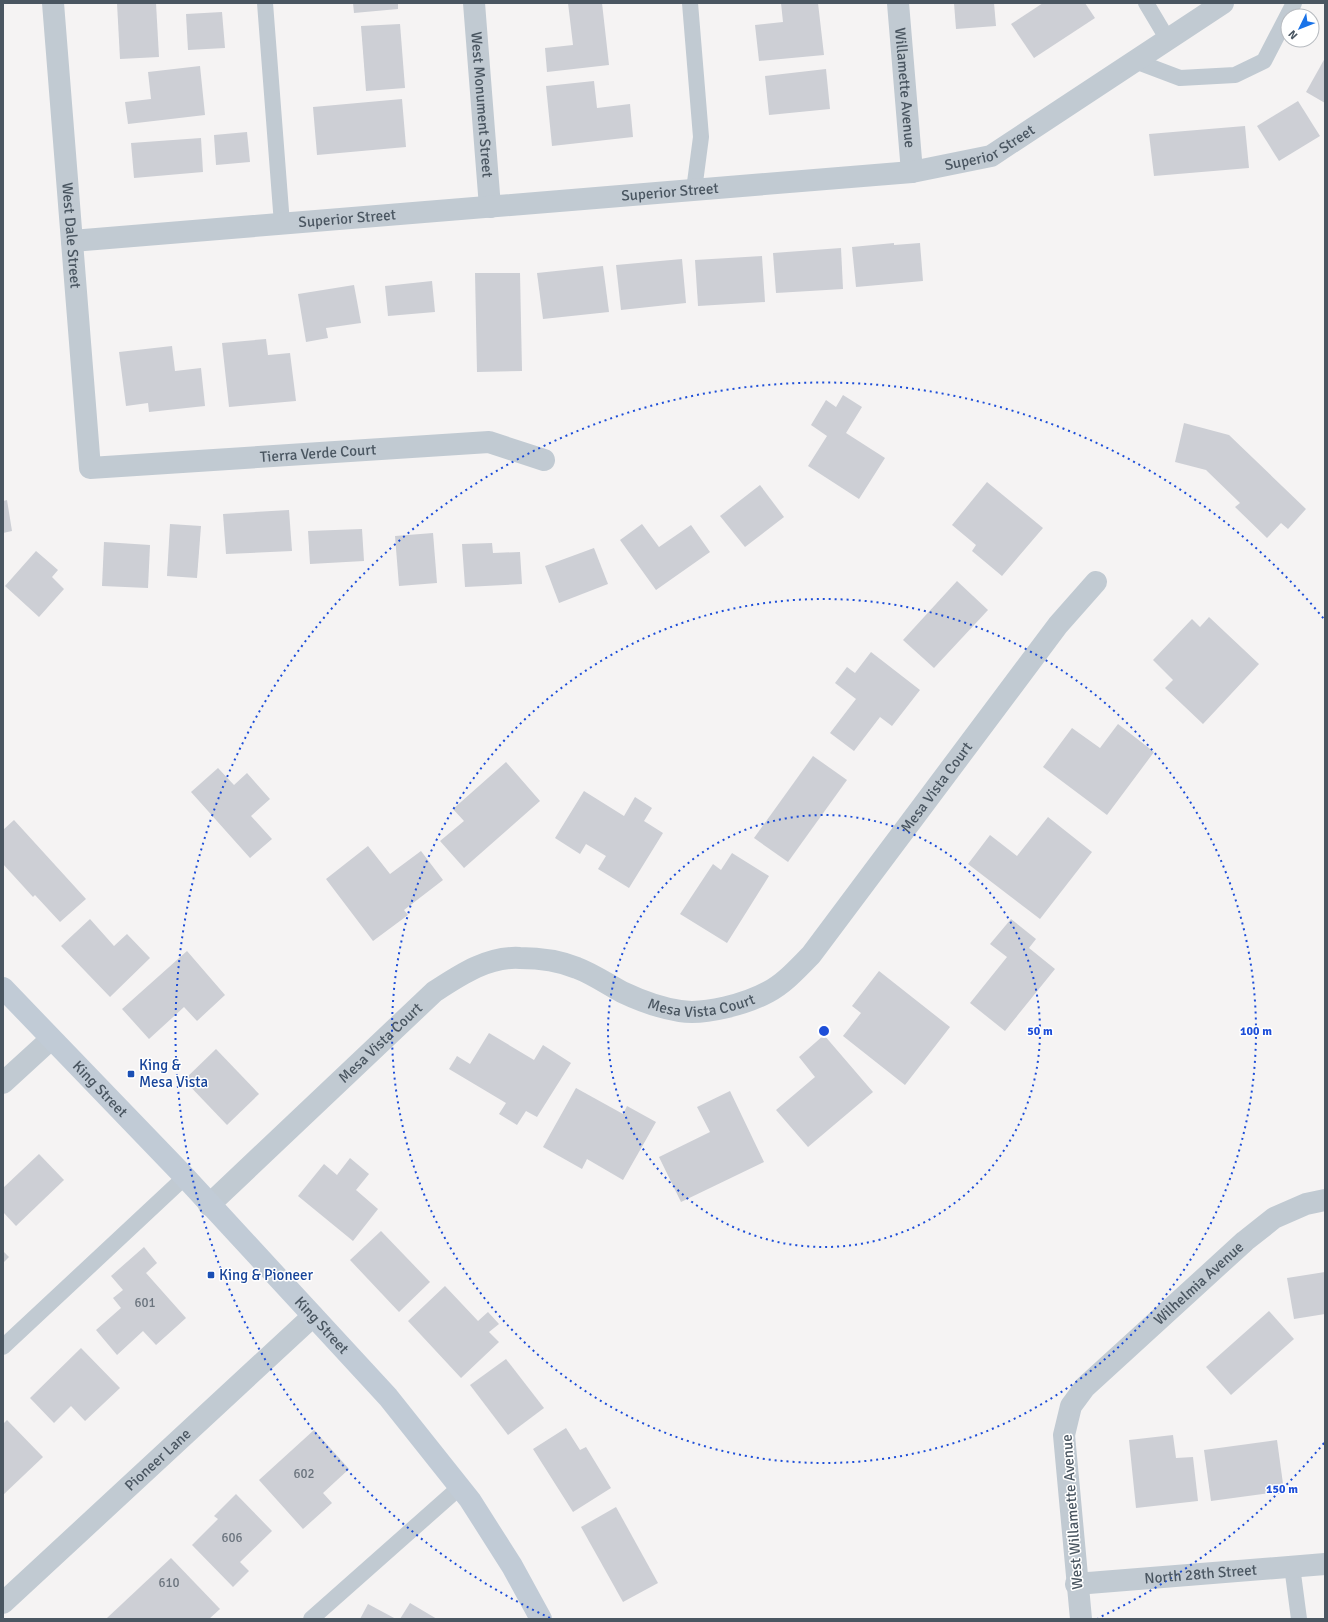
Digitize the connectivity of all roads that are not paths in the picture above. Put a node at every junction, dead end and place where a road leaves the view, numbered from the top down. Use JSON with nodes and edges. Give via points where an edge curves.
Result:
{"nodes":[{"id":1,"x":53,"y":3,"type":"edge"},
{"id":2,"x":265,"y":3,"type":"edge"},
{"id":3,"x":474,"y":3,"type":"edge"},
{"id":4,"x":690,"y":3,"type":"edge"},
{"id":5,"x":898,"y":3,"type":"edge"},
{"id":6,"x":1146,"y":3,"type":"edge"},
{"id":7,"x":1223,"y":3,"type":"edge"},
{"id":8,"x":1294,"y":3,"type":"edge"},
{"id":9,"x":1168,"y":40,"type":"junction"},
{"id":10,"x":1135,"y":61,"type":"junction"},
{"id":11,"x":912,"y":172,"type":"junction"},
{"id":12,"x":694,"y":190,"type":"junction"},
{"id":13,"x":490,"y":207,"type":"junction"},
{"id":14,"x":282,"y":224,"type":"junction"},
{"id":15,"x":72,"y":240,"type":"junction"},
{"id":16,"x":544,"y":460,"type":"dead end"},
{"id":17,"x":90,"y":468,"type":"joint"},
{"id":18,"x":1096,"y":582,"type":"dead end"},
{"id":19,"x":3,"y":988,"type":"edge"},
{"id":20,"x":51,"y":1039,"type":"junction"},
{"id":21,"x":3,"y":1083,"type":"edge"},
{"id":22,"x":185,"y":1178,"type":"junction"},
{"id":23,"x":1325,"y":1200,"type":"edge"},
{"id":24,"x":209,"y":1205,"type":"junction"},
{"id":25,"x":312,"y":1316,"type":"junction"},
{"id":26,"x":3,"y":1347,"type":"edge"},
{"id":27,"x":1085,"y":1387,"type":"joint"},
{"id":28,"x":460,"y":1487,"type":"junction"},
{"id":29,"x":1325,"y":1564,"type":"edge"},
{"id":30,"x":1292,"y":1566,"type":"junction"},
{"id":31,"x":1076,"y":1584,"type":"junction"},
{"id":32,"x":3,"y":1603,"type":"edge"},
{"id":33,"x":311,"y":1619,"type":"edge"},
{"id":34,"x":541,"y":1619,"type":"edge"},
{"id":35,"x":1081,"y":1619,"type":"edge"},
{"id":36,"x":1299,"y":1619,"type":"edge"}],
"edges":[{"from":1,"to":15,"type":"street","name":"West Dale Street"},
{"from":2,"to":14,"type":"lane"},
{"from":3,"to":13,"type":"street","name":"West Monument Street"},
{"from":4,"to":12,"type":"lane","via":[[701,137]]},
{"from":5,"to":11,"type":"street","name":"Willamette Avenue"},
{"from":6,"to":9,"type":"lane"},
{"from":7,"to":9,"type":"street","name":"Superior Street"},
{"from":8,"to":10,"type":"lane","via":[[1264,61],[1234,75],[1180,78]]},
{"from":9,"to":10,"type":"street","name":"Superior Street"},
{"from":10,"to":11,"type":"street","name":"Superior Street","via":[[991,156]]},
{"from":11,"to":12,"type":"street","name":"Superior Street"},
{"from":12,"to":13,"type":"street","name":"Superior Street"},
{"from":13,"to":14,"type":"street","name":"Superior Street"},
{"from":14,"to":15,"type":"street","name":"Superior Street"},
{"from":15,"to":17,"type":"street","name":"West Dale Street"},
{"from":16,"to":17,"type":"street","name":"Tierra Verde Court","via":[[489,442]]},
{"from":18,"to":24,"type":"street","name":"Mesa Vista Court","via":[[1058,625],[812,954],[790,976],[768,992],[739,1004],[711,1010],[682,1011],[653,1005],[576,968],[549,961],[519,958],[490,962],[463,973],[434,992]]},
{"from":19,"to":20,"type":"street","name":"King Street"},
{"from":20,"to":21,"type":"street"},
{"from":20,"to":22,"type":"street","name":"King Street"},
{"from":22,"to":24,"type":"street","name":"King Street"},
{"from":22,"to":26,"type":"lane"},
{"from":23,"to":27,"type":"street","name":"Wilhelmia Avenue","via":[[1306,1204],[1274,1218],[1245,1241]]},
{"from":24,"to":25,"type":"street","name":"King Street"},
{"from":25,"to":28,"type":"street","name":"King Street","via":[[388,1397]]},
{"from":25,"to":32,"type":"street","name":"Pioneer Lane"},
{"from":27,"to":31,"type":"street","name":"West Willamette Avenue","via":[[1071,1406],[1064,1435]]},
{"from":28,"to":33,"type":"lane"},
{"from":28,"to":34,"type":"street","name":"King Street","via":[[512,1566]]},
{"from":29,"to":30,"type":"street","name":"North 28th Street"},
{"from":30,"to":31,"type":"street","name":"North 28th Street"},
{"from":30,"to":36,"type":"lane"},
{"from":31,"to":35,"type":"street","name":"West Willamette Avenue"}]}
